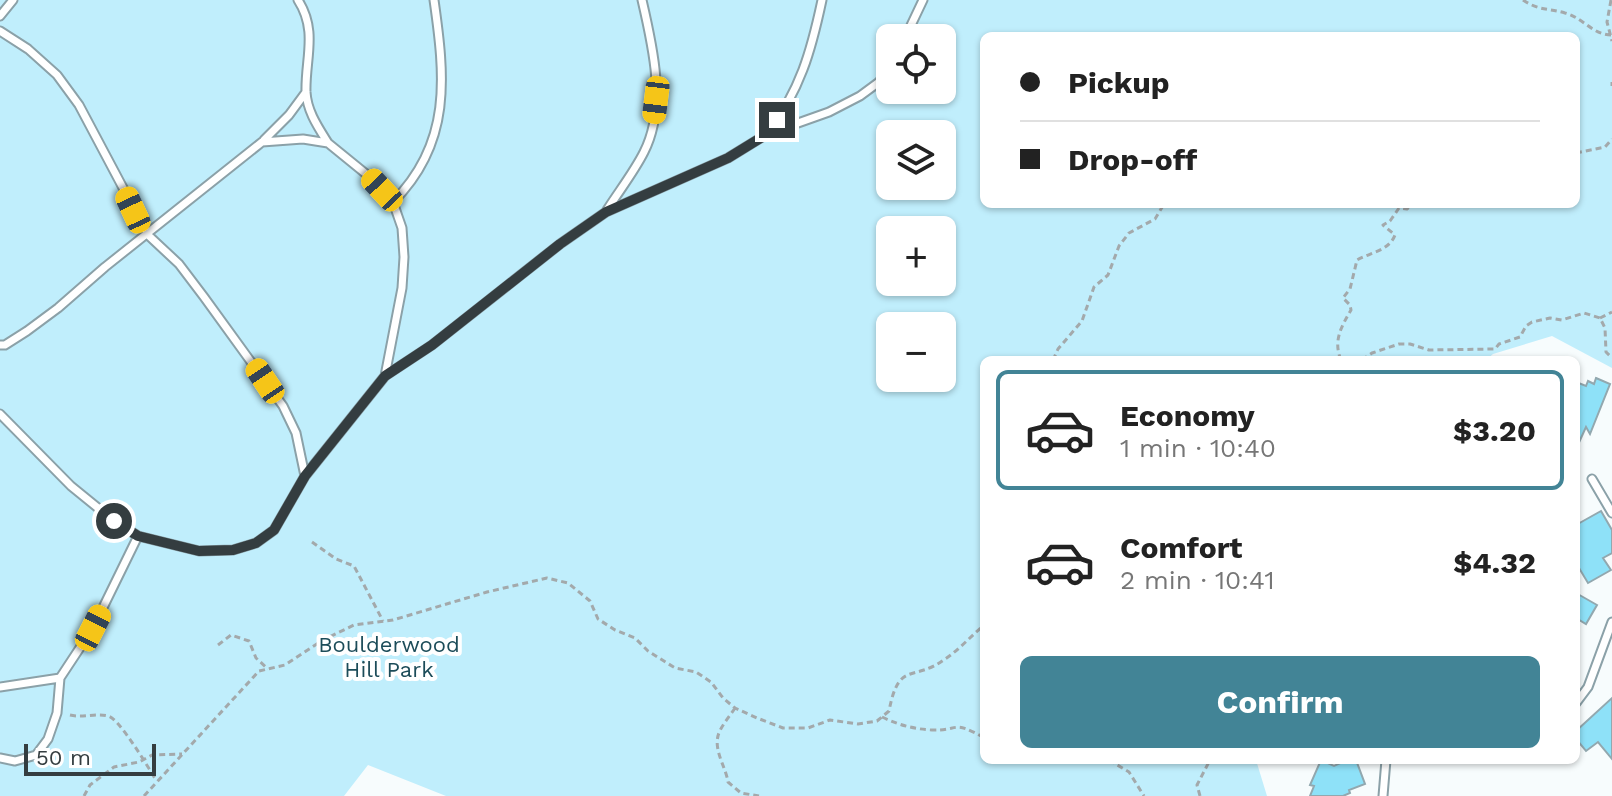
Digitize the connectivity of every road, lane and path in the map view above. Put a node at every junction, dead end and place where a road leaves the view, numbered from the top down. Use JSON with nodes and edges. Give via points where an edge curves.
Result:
{"nodes":[{"id":1,"x":13,"y":0,"type":"edge"},
{"id":2,"x":298,"y":0,"type":"edge"},
{"id":3,"x":434,"y":0,"type":"edge"},
{"id":4,"x":642,"y":0,"type":"edge"},
{"id":5,"x":822,"y":0,"type":"edge"},
{"id":6,"x":923,"y":0,"type":"edge"},
{"id":7,"x":1523,"y":0,"type":"edge"},
{"id":8,"x":1611,"y":0,"type":"edge"},
{"id":9,"x":0,"y":16,"type":"edge"},
{"id":10,"x":912,"y":24,"type":"edge"},
{"id":11,"x":0,"y":31,"type":"edge"},
{"id":12,"x":1611,"y":35,"type":"edge"},
{"id":13,"x":1612,"y":41,"type":"edge"},
{"id":14,"x":876,"y":84,"type":"edge"},
{"id":15,"x":306,"y":92,"type":"junction"},
{"id":16,"x":767,"y":134,"type":"junction"},
{"id":17,"x":1612,"y":139,"type":"edge"},
{"id":18,"x":262,"y":142,"type":"junction"},
{"id":19,"x":328,"y":143,"type":"junction"},
{"id":20,"x":1580,"y":152,"type":"edge"},
{"id":21,"x":393,"y":202,"type":"junction"},
{"id":22,"x":1162,"y":208,"type":"edge"},
{"id":23,"x":1399,"y":208,"type":"edge"},
{"id":24,"x":606,"y":212,"type":"junction"},
{"id":25,"x":148,"y":235,"type":"junction"},
{"id":26,"x":1612,"y":312,"type":"edge"},
{"id":27,"x":1600,"y":318,"type":"junction"},
{"id":28,"x":2,"y":347,"type":"edge"},
{"id":29,"x":1055,"y":356,"type":"edge"},
{"id":30,"x":1340,"y":356,"type":"edge"},
{"id":31,"x":1368,"y":356,"type":"edge"},
{"id":32,"x":1612,"y":358,"type":"edge"},
{"id":33,"x":385,"y":376,"type":"junction"},
{"id":34,"x":0,"y":414,"type":"edge"},
{"id":35,"x":305,"y":476,"type":"junction"},
{"id":36,"x":1592,"y":479,"type":"dead end"},
{"id":37,"x":1612,"y":513,"type":"edge"},
{"id":38,"x":138,"y":536,"type":"junction"},
{"id":39,"x":312,"y":542,"type":"dead end"},
{"id":40,"x":383,"y":621,"type":"junction"},
{"id":41,"x":1612,"y":622,"type":"edge"},
{"id":42,"x":980,"y":629,"type":"edge"},
{"id":43,"x":218,"y":645,"type":"dead end"},
{"id":44,"x":268,"y":669,"type":"junction"},
{"id":45,"x":60,"y":678,"type":"junction"},
{"id":46,"x":0,"y":687,"type":"edge"},
{"id":47,"x":1580,"y":698,"type":"edge"},
{"id":48,"x":735,"y":708,"type":"junction"},
{"id":49,"x":57,"y":713,"type":"junction"},
{"id":50,"x":882,"y":717,"type":"junction"},
{"id":51,"x":980,"y":735,"type":"edge"},
{"id":52,"x":182,"y":754,"type":"junction"},
{"id":53,"x":0,"y":758,"type":"edge"},
{"id":54,"x":143,"y":760,"type":"junction"},
{"id":55,"x":1116,"y":764,"type":"edge"},
{"id":56,"x":1208,"y":764,"type":"edge"},
{"id":57,"x":1386,"y":764,"type":"edge"},
{"id":58,"x":156,"y":780,"type":"junction"},
{"id":59,"x":84,"y":796,"type":"edge"},
{"id":60,"x":144,"y":796,"type":"edge"},
{"id":61,"x":759,"y":796,"type":"edge"},
{"id":62,"x":1144,"y":796,"type":"edge"},
{"id":63,"x":1200,"y":796,"type":"edge"},
{"id":64,"x":1383,"y":796,"type":"edge"}],
"edges":[{"from":1,"to":9,"type":"lane"},
{"from":2,"to":15,"type":"lane","via":[[309,32]]},
{"from":3,"to":21,"type":"lane","via":[[441,54],[437,131],[426,160]]},
{"from":4,"to":24,"type":"lane","via":[[654,66],[653,128],[644,153]]},
{"from":5,"to":16,"type":"lane","via":[[802,76]]},
{"from":6,"to":10,"type":"lane"},
{"from":7,"to":12,"type":"path"},
{"from":8,"to":12,"type":"path"},
{"from":11,"to":25,"type":"lane","via":[[28,49],[79,105]]},
{"from":12,"to":13,"type":"path"},
{"from":14,"to":16,"type":"lane","via":[[829,112]]},
{"from":15,"to":18,"type":"lane"},
{"from":15,"to":19,"type":"lane","via":[[313,119]]},
{"from":16,"to":24,"type":"lane","via":[[728,158]]},
{"from":17,"to":20,"type":"path","via":[[1605,147]]},
{"from":18,"to":19,"type":"lane"},
{"from":18,"to":25,"type":"lane"},
{"from":19,"to":21,"type":"lane"},
{"from":21,"to":33,"type":"lane","via":[[404,257]]},
{"from":22,"to":29,"type":"path","via":[[1119,246],[1108,275],[1094,287],[1082,321]]},
{"from":23,"to":30,"type":"path","via":[[1383,225],[1395,235],[1386,248],[1357,260],[1343,298],[1351,310],[1341,322]]},
{"from":24,"to":33,"type":"lane"},
{"from":25,"to":28,"type":"lane"},
{"from":25,"to":35,"type":"lane","via":[[179,264],[283,406],[296,433]]},
{"from":26,"to":27,"type":"path"},
{"from":27,"to":31,"type":"path","via":[[1584,313],[1532,322],[1520,337],[1495,349],[1429,350],[1399,344]]},
{"from":27,"to":32,"type":"path","via":[[1606,352]]},
{"from":33,"to":35,"type":"lane"},
{"from":34,"to":38,"type":"lane","via":[[71,486]]},
{"from":35,"to":38,"type":"lane","via":[[274,530],[256,543],[199,551]]},
{"from":36,"to":37,"type":"lane"},
{"from":38,"to":45,"type":"lane","via":[[93,628]]},
{"from":39,"to":40,"type":"path","via":[[354,566]]},
{"from":40,"to":44,"type":"path","via":[[354,625],[285,665]]},
{"from":40,"to":48,"type":"path","via":[[547,578],[568,583],[590,601],[598,619],[675,668],[696,672]]},
{"from":41,"to":47,"type":"lane"},
{"from":42,"to":50,"type":"path","via":[[943,662],[900,677]]},
{"from":43,"to":44,"type":"path","via":[[231,635],[249,641]]},
{"from":44,"to":52,"type":"path","via":[[259,671]]},
{"from":45,"to":46,"type":"lane"},
{"from":45,"to":49,"type":"lane"},
{"from":48,"to":50,"type":"path","via":[[783,728],[808,728],[830,720],[858,724]]},
{"from":48,"to":61,"type":"path","via":[[718,736],[718,749],[728,782],[741,793]]},
{"from":49,"to":53,"type":"lane","via":[[36,755],[15,761]]},
{"from":49,"to":54,"type":"path","via":[[111,716]]},
{"from":50,"to":51,"type":"path","via":[[905,727],[936,730],[961,725]]},
{"from":52,"to":54,"type":"path"},
{"from":52,"to":58,"type":"path"},
{"from":54,"to":58,"type":"path"},
{"from":54,"to":59,"type":"path","via":[[114,767]]},
{"from":55,"to":62,"type":"path","via":[[1129,772]]},
{"from":56,"to":63,"type":"path","via":[[1197,785]]},
{"from":57,"to":64,"type":"lane"},
{"from":58,"to":60,"type":"path"}]}
